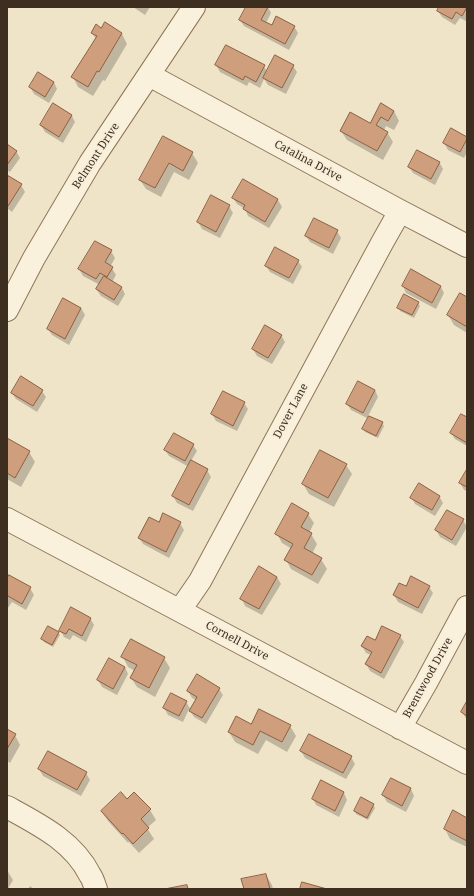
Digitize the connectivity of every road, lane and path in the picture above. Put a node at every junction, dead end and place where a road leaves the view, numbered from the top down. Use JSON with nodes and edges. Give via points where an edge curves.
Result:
{"nodes":[{"id":1,"x":194,"y":7,"type":"edge"},
{"id":2,"x":150,"y":75,"type":"junction"},
{"id":3,"x":400,"y":211,"type":"junction"},
{"id":4,"x":467,"y":246,"type":"edge"},
{"id":5,"x":7,"y":310,"type":"edge"},
{"id":6,"x":7,"y":519,"type":"edge"},
{"id":7,"x":467,"y":606,"type":"edge"},
{"id":8,"x":180,"y":610,"type":"junction"},
{"id":9,"x":400,"y":728,"type":"junction"},
{"id":10,"x":467,"y":763,"type":"edge"},
{"id":11,"x":7,"y":807,"type":"edge"},
{"id":12,"x":96,"y":889,"type":"edge"}],
"edges":[{"from":1,"to":2,"type":"street","name":"Belmont Drive"},
{"from":2,"to":3,"type":"street","name":"Catalina Drive"},
{"from":2,"to":5,"type":"street","name":"Belmont Drive","via":[[90,163],[53,224]]},
{"from":3,"to":4,"type":"street","name":"Catalina Drive"},
{"from":3,"to":8,"type":"street","name":"Dover Lane","via":[[200,581]]},
{"from":6,"to":8,"type":"street","name":"Cornell Drive"},
{"from":7,"to":9,"type":"street","name":"Brentwood Drive"},
{"from":8,"to":9,"type":"street","name":"Cornell Drive"},
{"from":9,"to":10,"type":"street","name":"Cornell Drive"},
{"from":11,"to":12,"type":"street","via":[[43,827],[66,844],[80,859]]}]}
